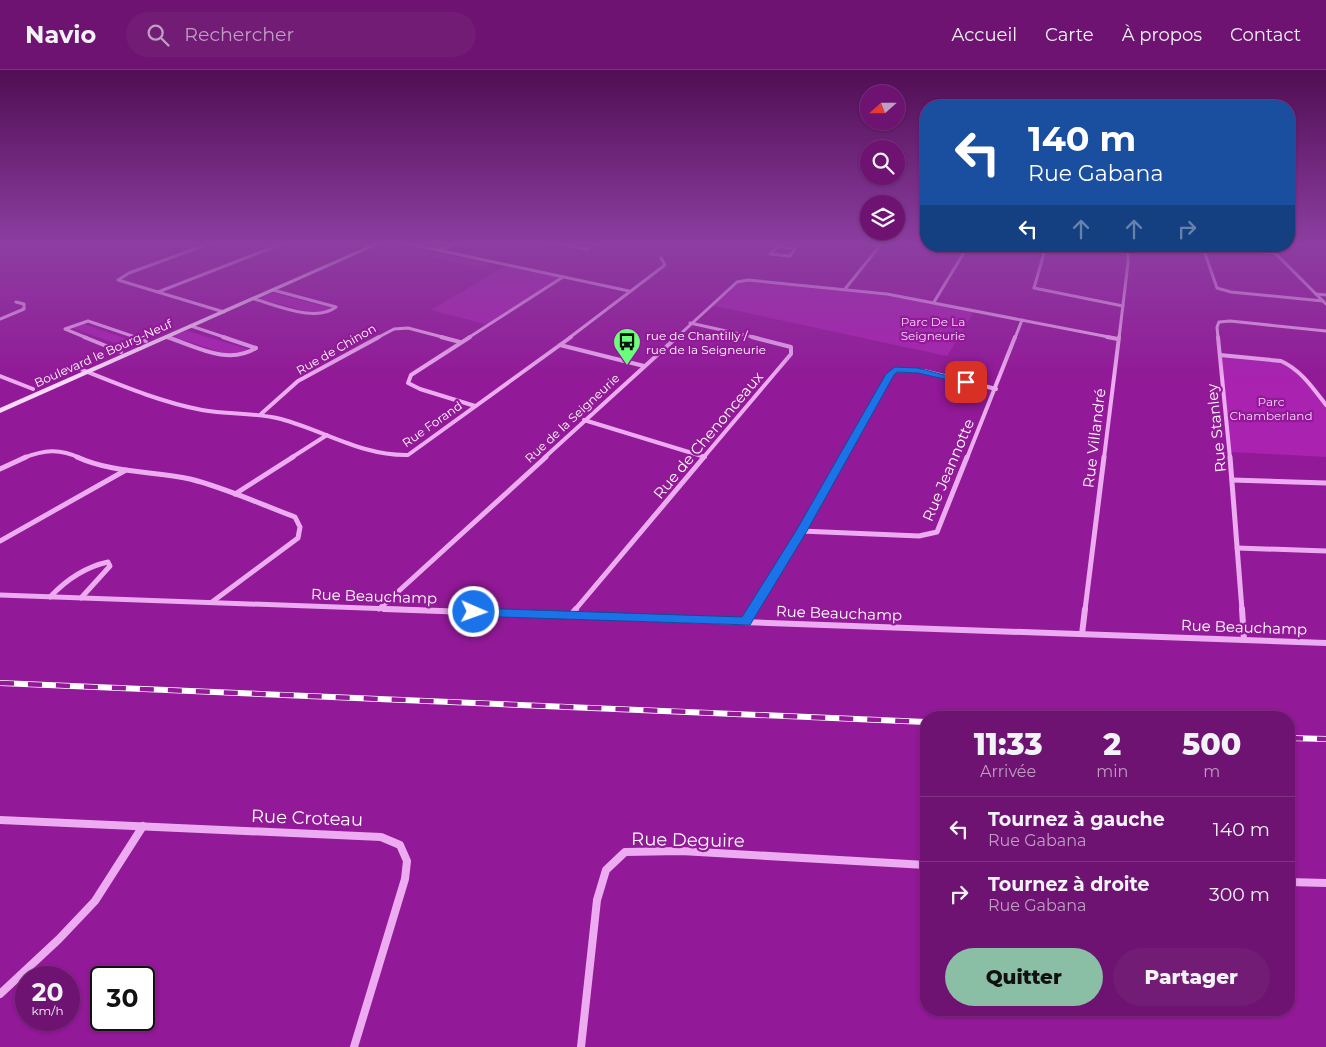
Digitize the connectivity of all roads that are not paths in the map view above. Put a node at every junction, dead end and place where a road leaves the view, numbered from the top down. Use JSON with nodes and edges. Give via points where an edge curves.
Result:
{"nodes":[{"id":1,"x":145,"y":289,"type":"edge"},
{"id":2,"x":166,"y":289,"type":"edge"},
{"id":3,"x":263,"y":289,"type":"edge"},
{"id":4,"x":276,"y":289,"type":"edge"},
{"id":5,"x":545,"y":289,"type":"edge"},
{"id":6,"x":618,"y":289,"type":"edge"},
{"id":7,"x":632,"y":289,"type":"edge"},
{"id":8,"x":729,"y":289,"type":"edge"},
{"id":9,"x":841,"y":289,"type":"edge"},
{"id":10,"x":845,"y":289,"type":"joint"},
{"id":11,"x":942,"y":289,"type":"edge"},
{"id":12,"x":1037,"y":289,"type":"edge"},
{"id":13,"x":1125,"y":289,"type":"edge"},
{"id":14,"x":1219,"y":289,"type":"edge"},
{"id":15,"x":1310,"y":289,"type":"edge"},
{"id":16,"x":273,"y":290,"type":"junction"},
{"id":17,"x":629,"y":291,"type":"junction"},
{"id":18,"x":157,"y":292,"type":"junction"},
{"id":19,"x":1315,"y":294,"type":"junction"},
{"id":20,"x":1326,"y":295,"type":"edge"},
{"id":21,"x":254,"y":299,"type":"junction"},
{"id":22,"x":16,"y":302,"type":"dead end"},
{"id":23,"x":934,"y":302,"type":"junction"},
{"id":24,"x":1324,"y":302,"type":"edge"},
{"id":25,"x":1123,"y":306,"type":"junction"},
{"id":26,"x":215,"y":310,"type":"junction"},
{"id":27,"x":224,"y":312,"type":"junction"},
{"id":28,"x":0,"y":319,"type":"edge"},
{"id":29,"x":1022,"y":320,"type":"junction"},
{"id":30,"x":690,"y":323,"type":"junction"},
{"id":31,"x":191,"y":326,"type":"junction"},
{"id":32,"x":1326,"y":330,"type":"edge"},
{"id":33,"x":167,"y":337,"type":"junction"},
{"id":34,"x":1118,"y":339,"type":"junction"},
{"id":35,"x":146,"y":341,"type":"junction"},
{"id":36,"x":460,"y":342,"type":"junction"},
{"id":37,"x":560,"y":345,"type":"junction"},
{"id":38,"x":122,"y":352,"type":"junction"},
{"id":39,"x":1220,"y":354,"type":"junction"},
{"id":40,"x":644,"y":366,"type":"junction"},
{"id":41,"x":84,"y":371,"type":"junction"},
{"id":42,"x":0,"y":376,"type":"edge"},
{"id":43,"x":33,"y":389,"type":"junction"},
{"id":44,"x":996,"y":389,"type":"junction"},
{"id":45,"x":0,"y":404,"type":"edge"},
{"id":46,"x":1326,"y":405,"type":"edge"},
{"id":47,"x":475,"y":406,"type":"junction"},
{"id":48,"x":0,"y":411,"type":"edge"},
{"id":49,"x":261,"y":414,"type":"junction"},
{"id":50,"x":584,"y":420,"type":"junction"},
{"id":51,"x":327,"y":435,"type":"junction"},
{"id":52,"x":705,"y":456,"type":"junction"},
{"id":53,"x":0,"y":469,"type":"edge"},
{"id":54,"x":127,"y":470,"type":"junction"},
{"id":55,"x":1232,"y":480,"type":"junction"},
{"id":56,"x":1326,"y":482,"type":"edge"},
{"id":57,"x":235,"y":494,"type":"junction"},
{"id":58,"x":801,"y":531,"type":"junction"},
{"id":59,"x":0,"y":541,"type":"edge"},
{"id":60,"x":1237,"y":548,"type":"junction"},
{"id":61,"x":1326,"y":551,"type":"edge"},
{"id":62,"x":0,"y":595,"type":"edge"},
{"id":63,"x":50,"y":597,"type":"junction"},
{"id":64,"x":81,"y":598,"type":"junction"},
{"id":65,"x":212,"y":602,"type":"junction"},
{"id":66,"x":379,"y":609,"type":"junction"},
{"id":67,"x":570,"y":616,"type":"junction"},
{"id":68,"x":746,"y":622,"type":"junction"},
{"id":69,"x":1082,"y":634,"type":"junction"},
{"id":70,"x":1244,"y":640,"type":"junction"},
{"id":71,"x":1326,"y":643,"type":"edge"},
{"id":72,"x":0,"y":820,"type":"edge"},
{"id":73,"x":143,"y":826,"type":"junction"},
{"id":74,"x":920,"y":865,"type":"edge"},
{"id":75,"x":1295,"y":882,"type":"edge"},
{"id":76,"x":1326,"y":883,"type":"edge"},
{"id":77,"x":0,"y":994,"type":"edge"},
{"id":78,"x":354,"y":1047,"type":"edge"},
{"id":79,"x":581,"y":1047,"type":"edge"}],
"edges":[{"from":1,"to":18,"type":"street"},
{"from":2,"to":18,"type":"street"},
{"from":3,"to":26,"type":"street","name":"Boulevard le Bourg-Neuf"},
{"from":4,"to":16,"type":"street","name":"Boulevard le Bourg-Neuf"},
{"from":5,"to":36,"type":"street"},
{"from":6,"to":17,"type":"street"},
{"from":7,"to":17,"type":"street","name":"Rue Forand"},
{"from":8,"to":30,"type":"street","name":"Rue de la Seigneurie"},
{"from":9,"to":10,"type":"street","name":"Rue de la Seigneurie"},
{"from":10,"to":23,"type":"street","name":"Rue de la Seigneurie"},
{"from":11,"to":23,"type":"street"},
{"from":12,"to":25,"type":"street"},
{"from":13,"to":25,"type":"street","name":"Rue Villandré"},
{"from":14,"to":24,"type":"street"},
{"from":15,"to":19,"type":"street"},
{"from":16,"to":21,"type":"street","name":"Boulevard le Bourg-Neuf"},
{"from":16,"to":21,"type":"street","via":[[336,307],[334,311],[315,315]]},
{"from":17,"to":37,"type":"street","name":"Rue Forand"},
{"from":18,"to":26,"type":"street"},
{"from":19,"to":20,"type":"street"},
{"from":19,"to":24,"type":"street"},
{"from":21,"to":27,"type":"street","name":"Boulevard le Bourg-Neuf"},
{"from":22,"to":28,"type":"street","via":[[24,304],[24,309]]},
{"from":23,"to":29,"type":"street","name":"Rue de la Seigneurie"},
{"from":25,"to":34,"type":"street","name":"Rue Villandré"},
{"from":26,"to":27,"type":"street"},
{"from":26,"to":35,"type":"street","name":"Boulevard le Bourg-Neuf"},
{"from":27,"to":31,"type":"street","name":"Boulevard le Bourg-Neuf"},
{"from":29,"to":34,"type":"street","name":"Rue de la Seigneurie"},
{"from":29,"to":44,"type":"street","name":"Rue Jeannotte"},
{"from":30,"to":40,"type":"street","name":"Rue de la Seigneurie"},
{"from":30,"to":52,"type":"street","name":"Rue de Chenonceaux","via":[[780,343],[791,347],[792,351]]},
{"from":31,"to":33,"type":"street","name":"Boulevard le Bourg-Neuf"},
{"from":31,"to":33,"type":"street","via":[[256,348],[248,355],[234,358]]},
{"from":32,"to":39,"type":"street","name":"Rue Stanley","via":[[1219,322]]},
{"from":33,"to":41,"type":"street","name":"Boulevard le Bourg-Neuf"},
{"from":34,"to":69,"type":"street","name":"Rue Villandré"},
{"from":35,"to":38,"type":"street","name":"Boulevard le Bourg-Neuf"},
{"from":35,"to":38,"type":"street","via":[[88,321],[65,329]]},
{"from":36,"to":47,"type":"street","via":[[411,375],[408,383],[420,390]]},
{"from":36,"to":49,"type":"street","name":"Rue de Chinon","via":[[408,328],[394,329],[298,381]]},
{"from":37,"to":40,"type":"street"},
{"from":37,"to":47,"type":"street","name":"Rue Forand"},
{"from":38,"to":41,"type":"street","name":"Boulevard le Bourg-Neuf"},
{"from":39,"to":46,"type":"street","via":[[1288,364],[1299,372]]},
{"from":39,"to":55,"type":"street","name":"Rue Stanley"},
{"from":40,"to":50,"type":"street","name":"Rue de la Seigneurie"},
{"from":41,"to":43,"type":"street","name":"Boulevard le Bourg-Neuf"},
{"from":41,"to":48,"type":"street","name":"Boulevard le Bourg-Neuf"},
{"from":41,"to":49,"type":"street","name":"Rue Forand","via":[[201,410]]},
{"from":42,"to":43,"type":"street"},
{"from":43,"to":45,"type":"street","name":"Boulevard le Bourg-Neuf"},
{"from":44,"to":58,"type":"street","via":[[924,371],[895,370]]},
{"from":44,"to":58,"type":"street","name":"Rue Jeannotte","via":[[938,532],[919,536]]},
{"from":47,"to":51,"type":"street","name":"Rue Forand","via":[[408,455],[382,455]]},
{"from":49,"to":51,"type":"street","name":"Rue Forand"},
{"from":50,"to":52,"type":"street"},
{"from":50,"to":66,"type":"street","name":"Rue de la Seigneurie"},
{"from":51,"to":57,"type":"street"},
{"from":52,"to":67,"type":"street","name":"Rue de Chenonceaux"},
{"from":53,"to":54,"type":"street","via":[[36,453],[52,451]]},
{"from":54,"to":57,"type":"street","via":[[188,479]]},
{"from":54,"to":59,"type":"street"},
{"from":55,"to":56,"type":"street"},
{"from":55,"to":60,"type":"street","name":"Rue Stanley"},
{"from":57,"to":65,"type":"street","via":[[295,517],[301,530],[289,546]]},
{"from":58,"to":68,"type":"street"},
{"from":60,"to":61,"type":"street"},
{"from":60,"to":70,"type":"street","name":"Rue Stanley"},
{"from":62,"to":63,"type":"street","name":"Rue Beauchamp"},
{"from":63,"to":64,"type":"street","name":"Rue Beauchamp"},
{"from":63,"to":64,"type":"street","via":[[86,569],[108,562],[110,566],[104,575]]},
{"from":64,"to":65,"type":"street","name":"Rue Beauchamp"},
{"from":65,"to":66,"type":"street","name":"Rue Beauchamp"},
{"from":66,"to":67,"type":"street","name":"Rue Beauchamp"},
{"from":67,"to":68,"type":"street","name":"Rue Beauchamp"},
{"from":68,"to":69,"type":"street","name":"Rue Beauchamp"},
{"from":69,"to":70,"type":"street","name":"Rue Beauchamp"},
{"from":70,"to":71,"type":"street","name":"Rue Beauchamp"},
{"from":72,"to":73,"type":"street","name":"Rue Croteau"},
{"from":73,"to":77,"type":"street","via":[[95,901]]},
{"from":73,"to":78,"type":"street","name":"Rue Croteau","via":[[382,837],[400,845],[406,861],[405,879]]},
{"from":74,"to":79,"type":"street","name":"Rue Deguire","via":[[681,851],[625,852],[606,870],[597,900]]},
{"from":75,"to":76,"type":"street"}]}
